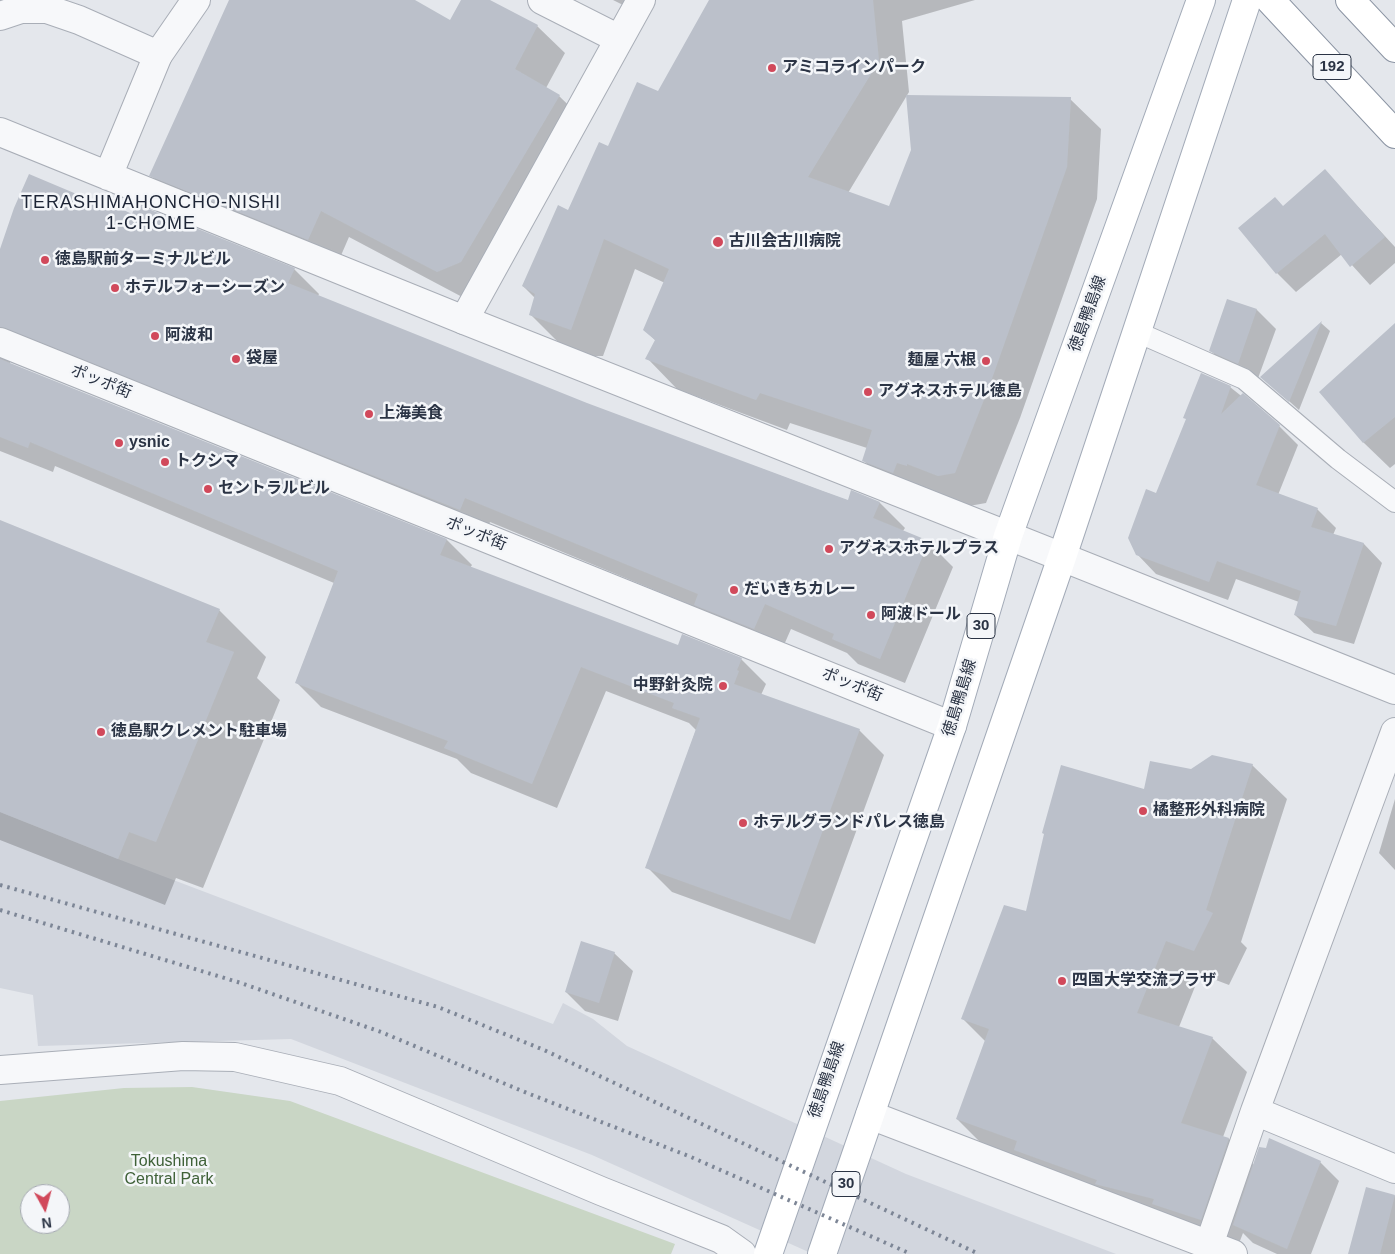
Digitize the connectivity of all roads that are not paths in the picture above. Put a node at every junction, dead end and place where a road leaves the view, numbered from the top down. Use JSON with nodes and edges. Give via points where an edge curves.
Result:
{"nodes":[{"id":1,"x":196,"y":0,"type":"edge"},
{"id":2,"x":542,"y":0,"type":"edge"},
{"id":3,"x":642,"y":0,"type":"edge"},
{"id":4,"x":1201,"y":0,"type":"edge"},
{"id":5,"x":1247,"y":0,"type":"edge"},
{"id":6,"x":1270,"y":0,"type":"edge"},
{"id":7,"x":1350,"y":0,"type":"edge"},
{"id":8,"x":0,"y":16,"type":"edge"},
{"id":9,"x":619,"y":39,"type":"junction"},
{"id":10,"x":1395,"y":48,"type":"edge"},
{"id":11,"x":158,"y":55,"type":"junction"},
{"id":12,"x":0,"y":132,"type":"edge"},
{"id":13,"x":1395,"y":134,"type":"edge"},
{"id":14,"x":108,"y":176,"type":"junction"},
{"id":15,"x":464,"y":320,"type":"junction"},
{"id":16,"x":1137,"y":332,"type":"junction"},
{"id":17,"x":0,"y":342,"type":"edge"},
{"id":18,"x":1395,"y":502,"type":"edge"},
{"id":19,"x":1008,"y":536,"type":"junction"},
{"id":20,"x":1062,"y":557,"type":"junction"},
{"id":21,"x":1395,"y":690,"type":"edge"},
{"id":22,"x":952,"y":726,"type":"junction"},
{"id":23,"x":1395,"y":732,"type":"edge"},
{"id":24,"x":0,"y":1070,"type":"edge"},
{"id":25,"x":1255,"y":1111,"type":"junction"},
{"id":26,"x":870,"y":1115,"type":"junction"},
{"id":27,"x":1395,"y":1169,"type":"edge"},
{"id":28,"x":1221,"y":1249,"type":"edge"},
{"id":29,"x":742,"y":1254,"type":"edge"},
{"id":30,"x":768,"y":1254,"type":"edge"},
{"id":31,"x":822,"y":1254,"type":"edge"}],
"edges":[{"from":1,"to":11,"type":"street"},
{"from":2,"to":9,"type":"street"},
{"from":3,"to":9,"type":"street"},
{"from":4,"to":19,"type":"main road","name":"徳島鴨島線","number":"30"},
{"from":5,"to":16,"type":"main road","number":"30"},
{"from":6,"to":13,"type":"main road","number":"192"},
{"from":7,"to":10,"type":"main road"},
{"from":8,"to":11,"type":"street","via":[[21,9],[47,9]]},
{"from":9,"to":15,"type":"street"},
{"from":11,"to":14,"type":"street"},
{"from":12,"to":14,"type":"street"},
{"from":14,"to":15,"type":"street"},
{"from":15,"to":19,"type":"street"},
{"from":16,"to":18,"type":"lane","via":[[1244,379],[1338,459]]},
{"from":16,"to":20,"type":"main road","number":"30"},
{"from":17,"to":22,"type":"street","name":"ポッポ街"},
{"from":19,"to":20,"type":"street"},
{"from":19,"to":22,"type":"main road","name":"徳島鴨島線","number":"30"},
{"from":20,"to":21,"type":"street"},
{"from":20,"to":26,"type":"main road","number":"30"},
{"from":22,"to":30,"type":"main road","name":"徳島鴨島線","number":"30"},
{"from":23,"to":25,"type":"street"},
{"from":24,"to":29,"type":"street","via":[[183,1056],[235,1056],[340,1082],[724,1240]]},
{"from":25,"to":27,"type":"street"},
{"from":25,"to":28,"type":"street"},
{"from":26,"to":28,"type":"street"},
{"from":26,"to":31,"type":"main road","number":"30"}]}
